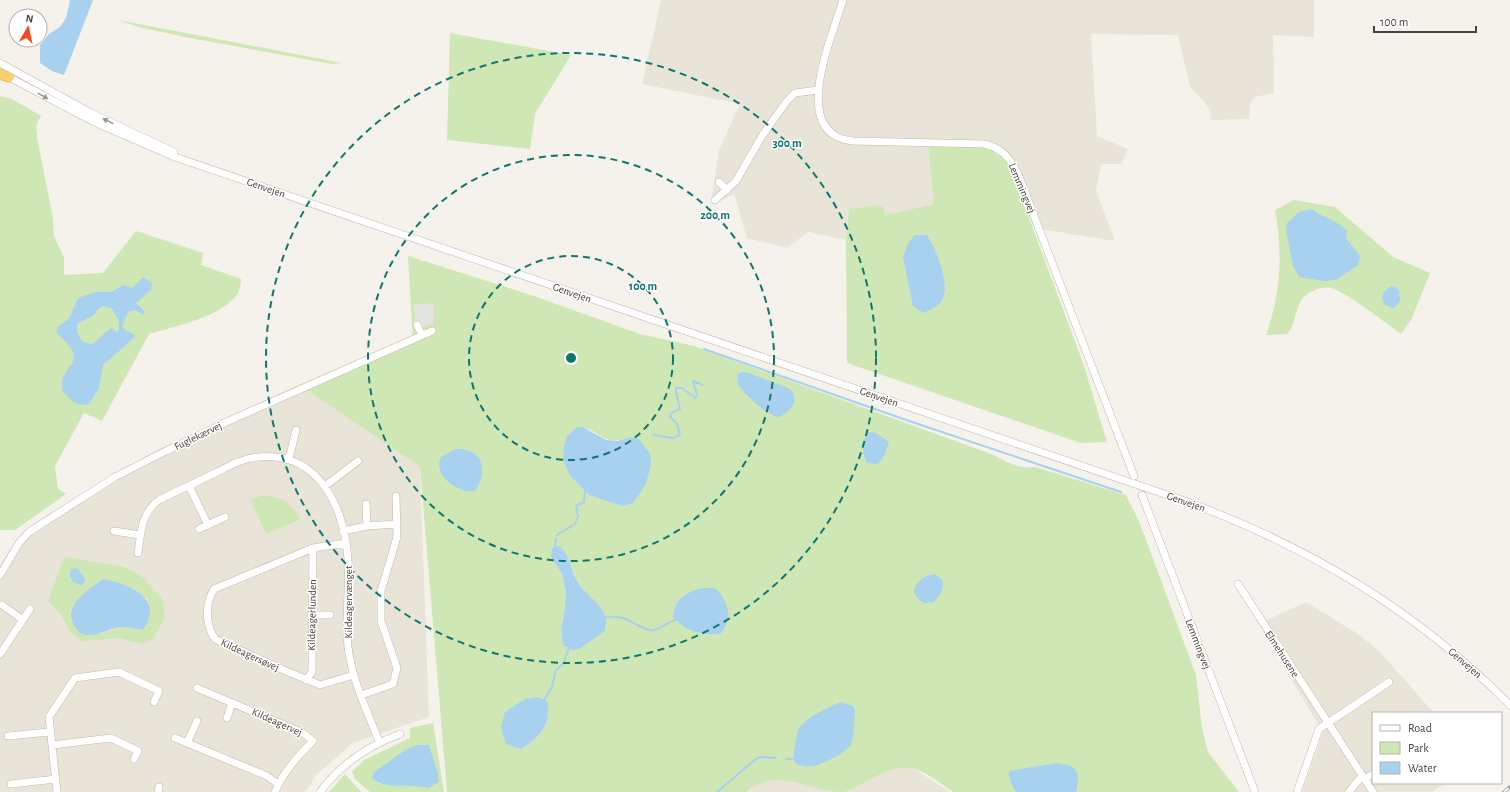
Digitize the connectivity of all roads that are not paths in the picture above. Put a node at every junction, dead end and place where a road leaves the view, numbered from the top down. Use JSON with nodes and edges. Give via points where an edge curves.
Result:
{"nodes":[{"id":1,"x":843,"y":0,"type":"edge"},
{"id":2,"x":0,"y":63,"type":"edge"},
{"id":3,"x":3,"y":75,"type":"edge"},
{"id":4,"x":818,"y":90,"type":"junction"},
{"id":5,"x":207,"y":167,"type":"junction"},
{"id":6,"x":719,"y":182,"type":"dead end"},
{"id":7,"x":726,"y":190,"type":"junction"},
{"id":8,"x":715,"y":200,"type":"dead end"},
{"id":9,"x":417,"y":325,"type":"dead end"},
{"id":10,"x":432,"y":331,"type":"dead end"},
{"id":11,"x":422,"y":335,"type":"junction"},
{"id":12,"x":296,"y":430,"type":"dead end"},
{"id":13,"x":289,"y":459,"type":"junction"},
{"id":14,"x":358,"y":461,"type":"dead end"},
{"id":15,"x":1134,"y":476,"type":"dead end"},
{"id":16,"x":189,"y":486,"type":"junction"},
{"id":17,"x":325,"y":486,"type":"junction"},
{"id":18,"x":1142,"y":495,"type":"dead end"},
{"id":19,"x":396,"y":496,"type":"dead end"},
{"id":20,"x":366,"y":504,"type":"dead end"},
{"id":21,"x":225,"y":517,"type":"dead end"},
{"id":22,"x":397,"y":524,"type":"junction"},
{"id":23,"x":208,"y":525,"type":"junction"},
{"id":24,"x":367,"y":526,"type":"junction"},
{"id":25,"x":200,"y":529,"type":"dead end"},
{"id":26,"x":114,"y":531,"type":"dead end"},
{"id":27,"x":343,"y":531,"type":"junction"},
{"id":28,"x":140,"y":535,"type":"junction"},
{"id":29,"x":346,"y":543,"type":"junction"},
{"id":30,"x":313,"y":548,"type":"junction"},
{"id":31,"x":138,"y":553,"type":"dead end"},
{"id":32,"x":0,"y":575,"type":"edge"},
{"id":33,"x":1238,"y":584,"type":"dead end"},
{"id":34,"x":2,"y":605,"type":"dead end"},
{"id":35,"x":30,"y":609,"type":"dead end"},
{"id":36,"x":312,"y":615,"type":"junction"},
{"id":37,"x":330,"y":615,"type":"dead end"},
{"id":38,"x":23,"y":620,"type":"junction"},
{"id":39,"x":0,"y":654,"type":"edge"},
{"id":40,"x":354,"y":675,"type":"junction"},
{"id":41,"x":306,"y":680,"type":"junction"},
{"id":42,"x":1389,"y":682,"type":"dead end"},
{"id":43,"x":197,"y":688,"type":"dead end"},
{"id":44,"x":361,"y":695,"type":"junction"},
{"id":45,"x":154,"y":702,"type":"dead end"},
{"id":46,"x":232,"y":703,"type":"junction"},
{"id":47,"x":1510,"y":705,"type":"edge"},
{"id":48,"x":226,"y":718,"type":"dead end"},
{"id":49,"x":197,"y":721,"type":"dead end"},
{"id":50,"x":1327,"y":724,"type":"junction"},
{"id":51,"x":50,"y":732,"type":"junction"},
{"id":52,"x":400,"y":734,"type":"dead end"},
{"id":53,"x":8,"y":736,"type":"dead end"},
{"id":54,"x":175,"y":738,"type":"dead end"},
{"id":55,"x":379,"y":741,"type":"junction"},
{"id":56,"x":187,"y":743,"type":"junction"},
{"id":57,"x":52,"y":745,"type":"junction"},
{"id":58,"x":134,"y":759,"type":"dead end"},
{"id":59,"x":1372,"y":774,"type":"edge"},
{"id":60,"x":1363,"y":778,"type":"junction"},
{"id":61,"x":56,"y":779,"type":"junction"},
{"id":62,"x":12,"y":784,"type":"dead end"},
{"id":63,"x":278,"y":784,"type":"junction"},
{"id":64,"x":57,"y":792,"type":"edge"},
{"id":65,"x":275,"y":792,"type":"edge"},
{"id":66,"x":320,"y":792,"type":"edge"},
{"id":67,"x":1255,"y":792,"type":"edge"},
{"id":68,"x":1297,"y":792,"type":"edge"},
{"id":69,"x":1349,"y":792,"type":"edge"},
{"id":70,"x":1373,"y":792,"type":"edge"}],
"edges":[{"from":1,"to":4,"type":"street","name":"Lemmingvej"},
{"from":5,"to":2,"type":"street","name":"Genvejen","one_way":true,"via":[[93,114]]},
{"from":3,"to":5,"type":"street","name":"Genvejen","one_way":true,"via":[[138,142]]},
{"from":4,"to":7,"type":"street","via":[[795,93],[786,102],[762,136],[736,182]]},
{"from":4,"to":15,"type":"street","name":"Lemmingvej","via":[[819,106],[825,125],[831,134],[843,140],[977,143],[997,148],[1010,159]]},
{"from":5,"to":47,"type":"street","name":"Genvejen","via":[[1188,502],[1243,524],[1325,563],[1397,609],[1460,658]]},
{"from":6,"to":7,"type":"street"},
{"from":7,"to":8,"type":"street"},
{"from":9,"to":11,"type":"street"},
{"from":10,"to":11,"type":"street","name":"Fuglekærvej"},
{"from":11,"to":32,"type":"street","name":"Fuglekærvej","via":[[224,423],[115,477],[29,532],[19,543]]},
{"from":12,"to":13,"type":"street"},
{"from":13,"to":16,"type":"street","name":"Kildeagervænget","via":[[275,456],[242,460]]},
{"from":13,"to":17,"type":"street","name":"Kildeagervænget","via":[[303,465]]},
{"from":14,"to":17,"type":"street"},
{"from":16,"to":23,"type":"street"},
{"from":16,"to":28,"type":"street","name":"Kildeagervænget","via":[[152,505],[144,519]]},
{"from":17,"to":27,"type":"street","name":"Kildeagervænget","via":[[333,500]]},
{"from":18,"to":67,"type":"street","name":"Lemmingvej"},
{"from":19,"to":22,"type":"street"},
{"from":20,"to":24,"type":"street"},
{"from":21,"to":23,"type":"street"},
{"from":22,"to":24,"type":"street"},
{"from":22,"to":44,"type":"street","via":[[398,537],[381,591],[381,621],[397,668],[393,684]]},
{"from":23,"to":25,"type":"street"},
{"from":24,"to":27,"type":"street"},
{"from":26,"to":28,"type":"street"},
{"from":27,"to":29,"type":"street","name":"Kildeagervænget"},
{"from":28,"to":31,"type":"street","name":"Kildeagervænget"},
{"from":29,"to":30,"type":"street","name":"Kildeagersøvej"},
{"from":29,"to":40,"type":"street","name":"Kildeagervænget","via":[[346,615],[348,647]]},
{"from":30,"to":36,"type":"street","name":"Kildeagerlunden"},
{"from":30,"to":41,"type":"street","name":"Kildeagersøvej","via":[[214,589],[210,596],[208,614],[208,630],[215,639]]},
{"from":33,"to":50,"type":"street","name":"Elmehusene"},
{"from":34,"to":38,"type":"street"},
{"from":35,"to":38,"type":"street"},
{"from":36,"to":37,"type":"street"},
{"from":36,"to":41,"type":"street","name":"Kildeagerlunden","via":[[312,672]]},
{"from":38,"to":39,"type":"street"},
{"from":40,"to":41,"type":"street","name":"Kildeagersøvej","via":[[320,685]]},
{"from":40,"to":44,"type":"street","name":"Kildeagervænget"},
{"from":42,"to":50,"type":"street"},
{"from":43,"to":46,"type":"street","name":"Kildeagervej"},
{"from":44,"to":55,"type":"street","name":"Kildeagervænget"},
{"from":45,"to":51,"type":"street","via":[[159,691],[119,672],[75,678],[48,717]]},
{"from":46,"to":48,"type":"street"},
{"from":46,"to":63,"type":"street","name":"Kildeagervej","via":[[304,733],[313,741],[296,758]]},
{"from":49,"to":56,"type":"street"},
{"from":50,"to":60,"type":"street","name":"Elmehusene"},
{"from":50,"to":68,"type":"street","via":[[1319,728]]},
{"from":51,"to":53,"type":"street"},
{"from":51,"to":57,"type":"street"},
{"from":52,"to":55,"type":"street"},
{"from":54,"to":56,"type":"street"},
{"from":55,"to":66,"type":"street","via":[[341,768]]},
{"from":56,"to":63,"type":"street","via":[[267,776]]},
{"from":57,"to":58,"type":"street","via":[[111,738],[138,751]]},
{"from":57,"to":61,"type":"street"},
{"from":59,"to":60,"type":"street"},
{"from":60,"to":69,"type":"street"},
{"from":60,"to":70,"type":"street","name":"Elmehusene"},
{"from":61,"to":62,"type":"street"},
{"from":61,"to":64,"type":"street"},
{"from":63,"to":65,"type":"street","name":"Kildeagervej"}]}
